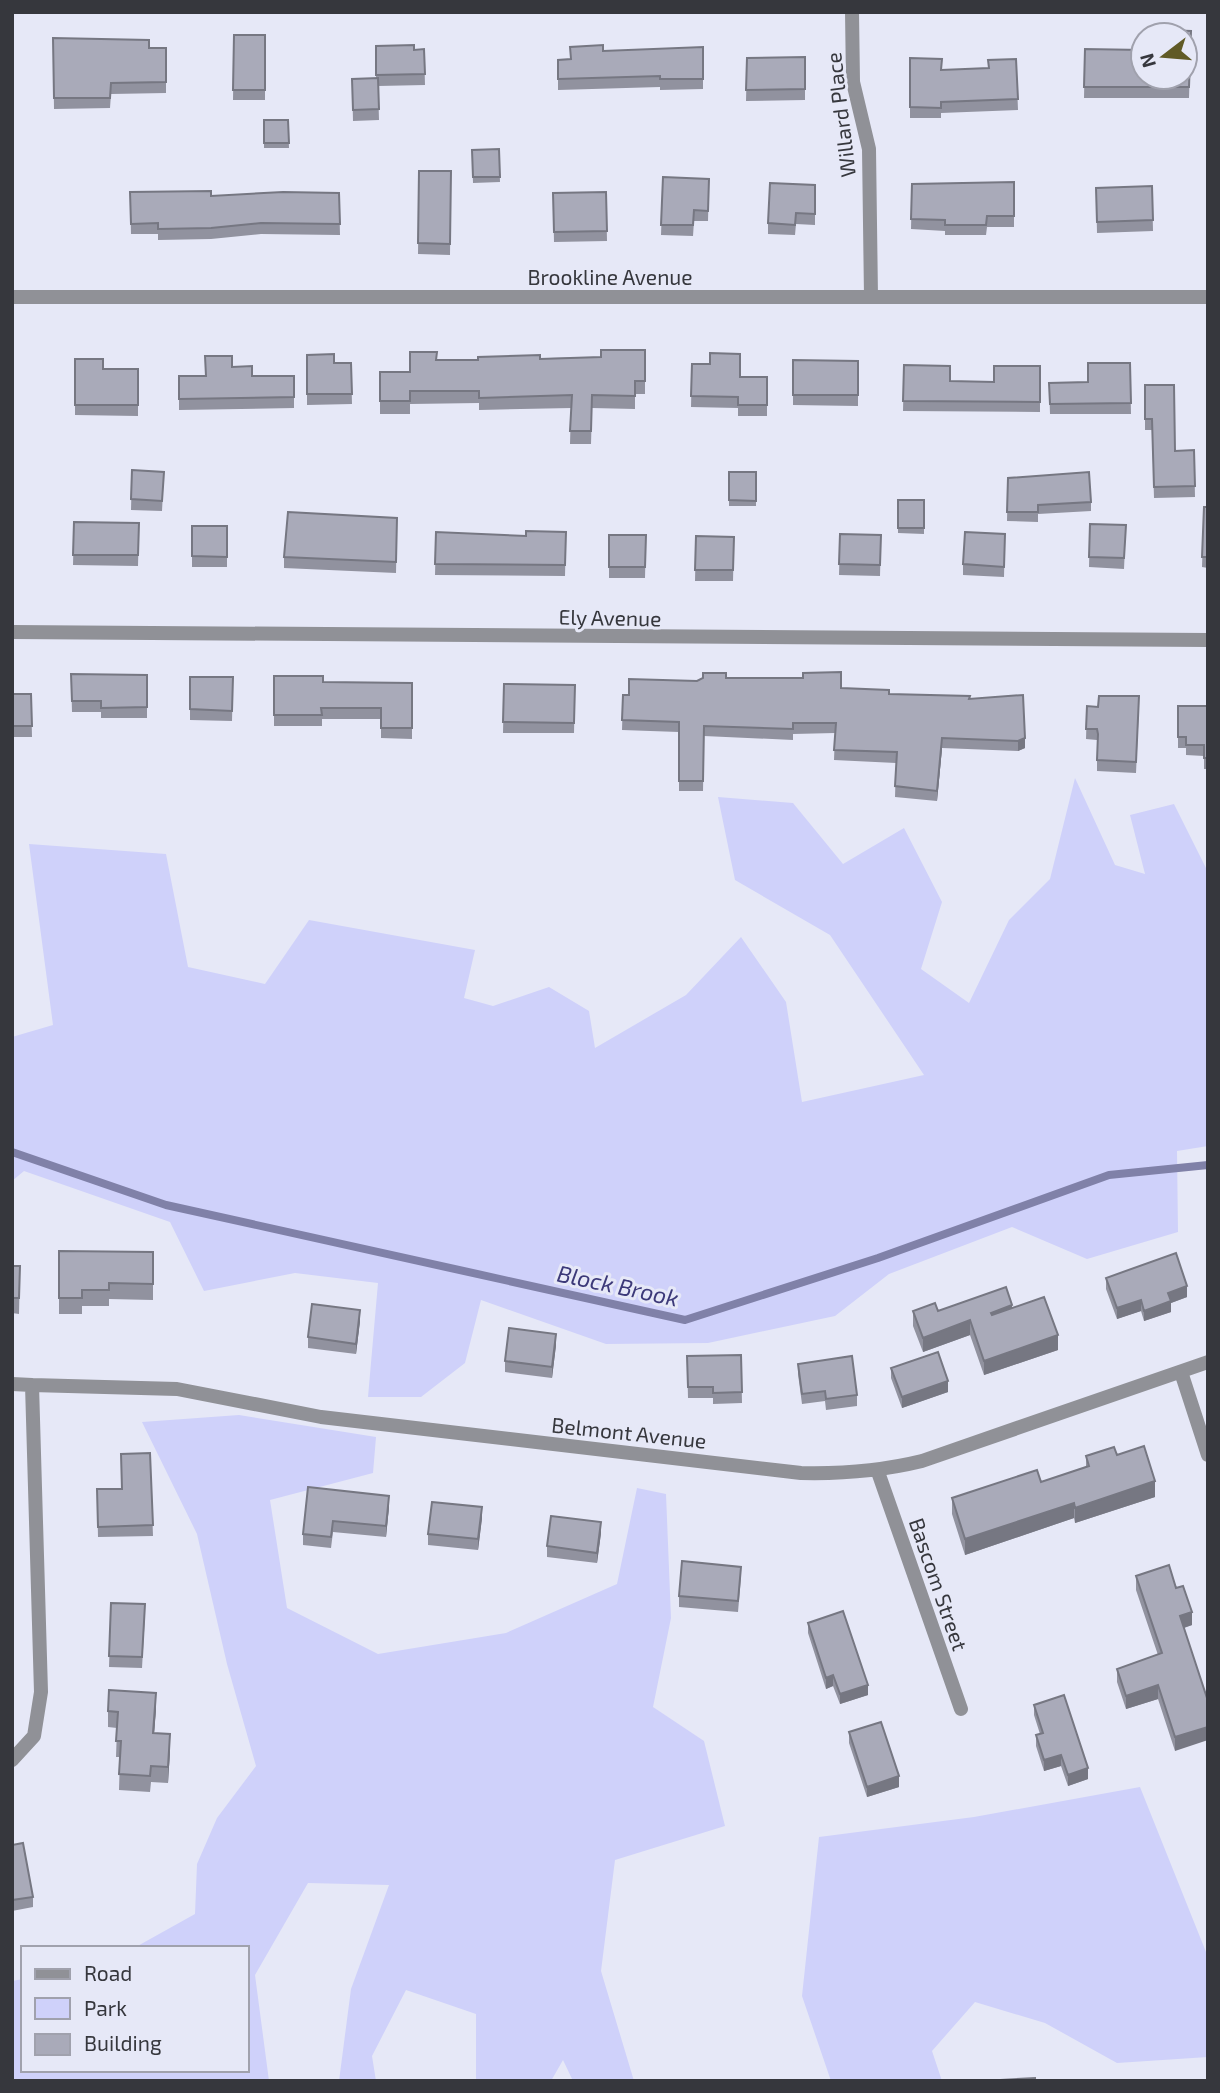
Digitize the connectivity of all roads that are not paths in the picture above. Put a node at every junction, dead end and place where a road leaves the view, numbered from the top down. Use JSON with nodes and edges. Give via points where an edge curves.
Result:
{"nodes":[{"id":1,"x":852,"y":12,"type":"edge"},
{"id":2,"x":12,"y":297,"type":"edge"},
{"id":3,"x":870,"y":297,"type":"junction"},
{"id":4,"x":1208,"y":297,"type":"edge"},
{"id":5,"x":12,"y":632,"type":"edge"},
{"id":6,"x":1208,"y":640,"type":"edge"},
{"id":7,"x":1208,"y":1362,"type":"edge"},
{"id":8,"x":1181,"y":1372,"type":"junction"},
{"id":9,"x":12,"y":1384,"type":"edge"},
{"id":10,"x":32,"y":1385,"type":"junction"},
{"id":11,"x":1208,"y":1455,"type":"edge"},
{"id":12,"x":878,"y":1472,"type":"junction"},
{"id":13,"x":961,"y":1709,"type":"dead end"},
{"id":14,"x":12,"y":1760,"type":"edge"}],
"edges":[{"from":1,"to":3,"type":"street","name":"Willard Place","via":[[853,82],[869,149]]},
{"from":2,"to":3,"type":"street","name":"Brookline Avenue"},
{"from":3,"to":4,"type":"street","name":"Brookline Avenue"},
{"from":5,"to":6,"type":"street","name":"Ely Avenue"},
{"from":7,"to":8,"type":"street","name":"Belmont Avenue"},
{"from":8,"to":11,"type":"street"},
{"from":8,"to":12,"type":"street","name":"Belmont Avenue"},
{"from":9,"to":10,"type":"street","name":"Belmont Avenue"},
{"from":10,"to":12,"type":"street","name":"Belmont Avenue","via":[[177,1389],[321,1417],[562,1446],[801,1473]]},
{"from":10,"to":14,"type":"street","via":[[41,1692],[34,1736]]},
{"from":12,"to":13,"type":"street","name":"Bascom Street"}]}
